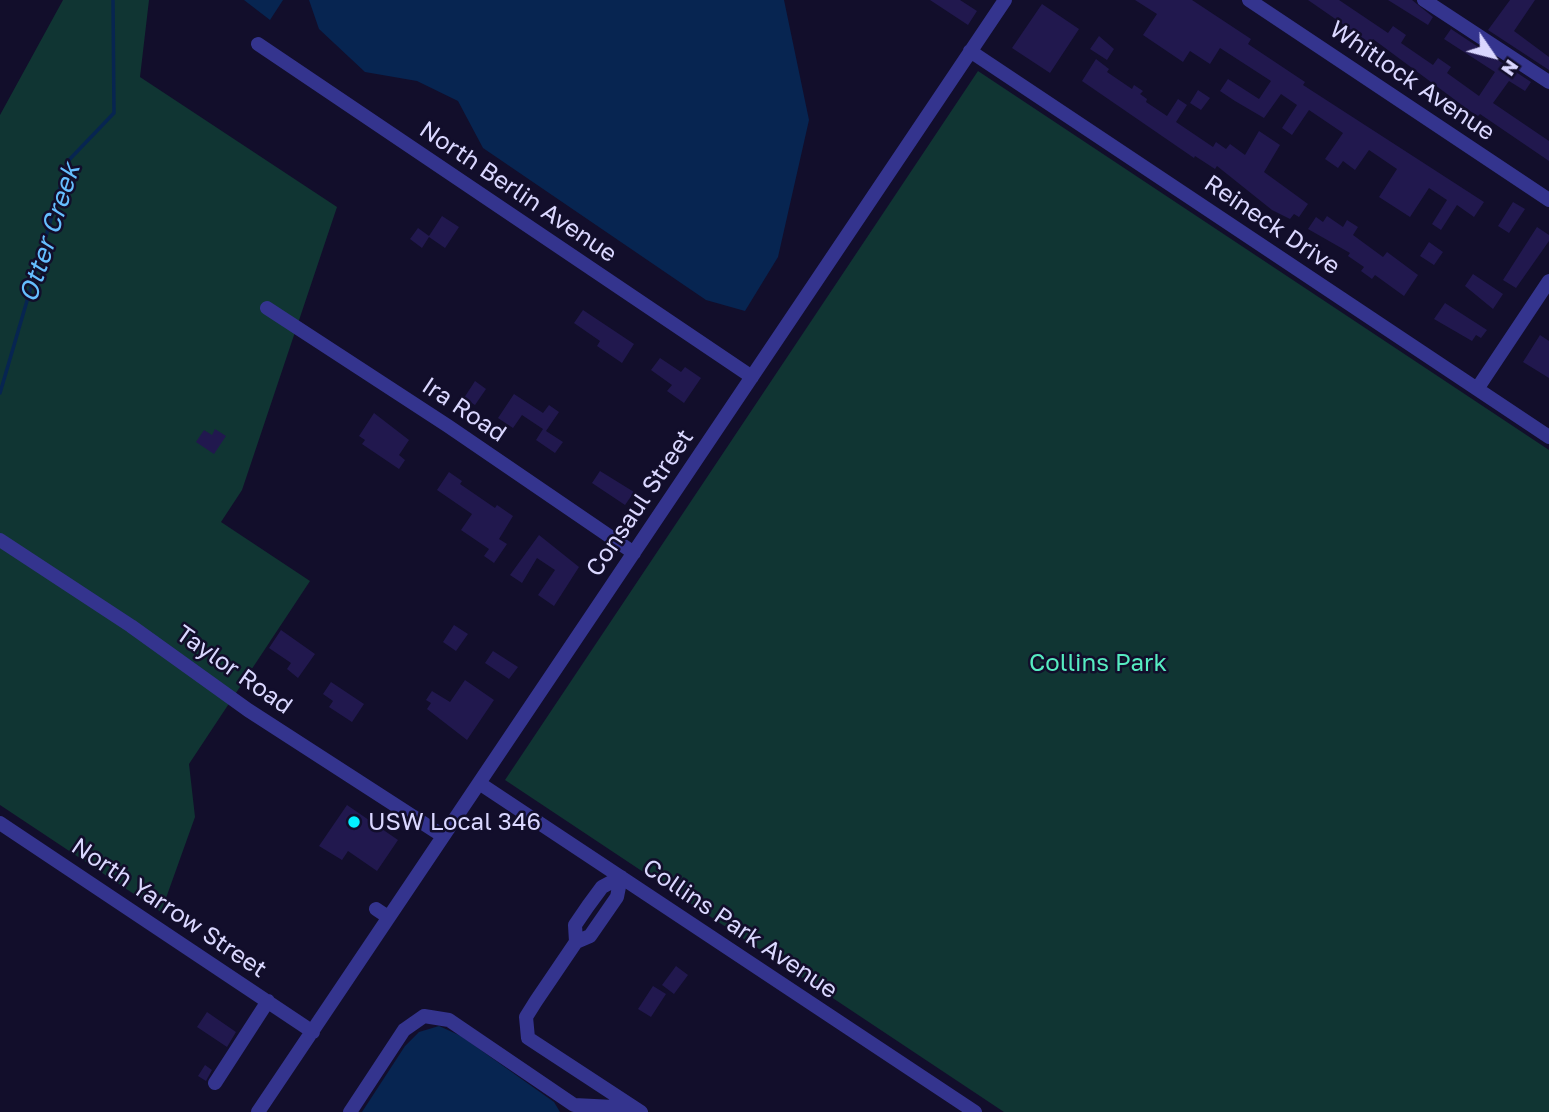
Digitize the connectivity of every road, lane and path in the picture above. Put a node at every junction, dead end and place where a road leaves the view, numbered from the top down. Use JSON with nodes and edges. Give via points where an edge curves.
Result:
{"nodes":[{"id":1,"x":1005,"y":0,"type":"edge"},
{"id":2,"x":1249,"y":0,"type":"edge"},
{"id":3,"x":1424,"y":0,"type":"edge"},
{"id":4,"x":258,"y":44,"type":"dead end"},
{"id":5,"x":970,"y":51,"type":"junction"},
{"id":6,"x":1549,"y":82,"type":"edge"},
{"id":7,"x":1549,"y":200,"type":"edge"},
{"id":8,"x":1549,"y":281,"type":"edge"},
{"id":9,"x":267,"y":308,"type":"dead end"},
{"id":10,"x":752,"y":377,"type":"junction"},
{"id":11,"x":1477,"y":389,"type":"junction"},
{"id":12,"x":1549,"y":437,"type":"edge"},
{"id":13,"x":0,"y":540,"type":"edge"},
{"id":14,"x":634,"y":553,"type":"junction"},
{"id":15,"x":344,"y":772,"type":"junction"},
{"id":16,"x":479,"y":783,"type":"junction"},
{"id":17,"x":335,"y":785,"type":"dead end"},
{"id":18,"x":0,"y":823,"type":"edge"},
{"id":19,"x":443,"y":836,"type":"junction"},
{"id":20,"x":621,"y":877,"type":"junction"},
{"id":21,"x":376,"y":909,"type":"dead end"},
{"id":22,"x":388,"y":918,"type":"junction"},
{"id":23,"x":268,"y":1001,"type":"junction"},
{"id":24,"x":313,"y":1032,"type":"junction"},
{"id":25,"x":215,"y":1083,"type":"dead end"},
{"id":26,"x":574,"y":1109,"type":"edge"},
{"id":27,"x":638,"y":1110,"type":"edge"},
{"id":28,"x":258,"y":1112,"type":"edge"},
{"id":29,"x":350,"y":1112,"type":"edge"},
{"id":30,"x":975,"y":1112,"type":"edge"}],
"edges":[{"from":1,"to":5,"type":"street","name":"Consaul Street"},
{"from":2,"to":7,"type":"street","name":"Whitlock Avenue"},
{"from":3,"to":6,"type":"street"},
{"from":4,"to":10,"type":"street","name":"North Berlin Avenue"},
{"from":5,"to":10,"type":"street","name":"Consaul Street"},
{"from":5,"to":11,"type":"street","name":"Reineck Drive"},
{"from":8,"to":11,"type":"street"},
{"from":9,"to":14,"type":"street","name":"Ira Road"},
{"from":10,"to":14,"type":"street","name":"Consaul Street"},
{"from":11,"to":12,"type":"street","name":"Reineck Drive"},
{"from":13,"to":15,"type":"street","name":"Taylor Road"},
{"from":14,"to":16,"type":"street","name":"Consaul Street"},
{"from":15,"to":17,"type":"street"},
{"from":15,"to":19,"type":"street","name":"Taylor Road"},
{"from":16,"to":19,"type":"street","name":"Consaul Street"},
{"from":16,"to":20,"type":"street","name":"Collins Park Avenue"},
{"from":18,"to":23,"type":"street","name":"North Yarrow Street"},
{"from":19,"to":22,"type":"street","name":"Consaul Street"},
{"from":20,"to":27,"type":"street","via":[[611,906],[590,936],[576,942],[526,1017],[528,1038]]},
{"from":20,"to":30,"type":"street","name":"Collins Park Avenue"},
{"from":21,"to":22,"type":"street"},
{"from":22,"to":24,"type":"street","name":"Consaul Street"},
{"from":23,"to":24,"type":"street","name":"North Yarrow Street"},
{"from":23,"to":25,"type":"street"},
{"from":24,"to":28,"type":"street","name":"Consaul Street"},
{"from":26,"to":27,"type":"street"},
{"from":26,"to":29,"type":"street","via":[[449,1020],[424,1016],[404,1030]]}]}
